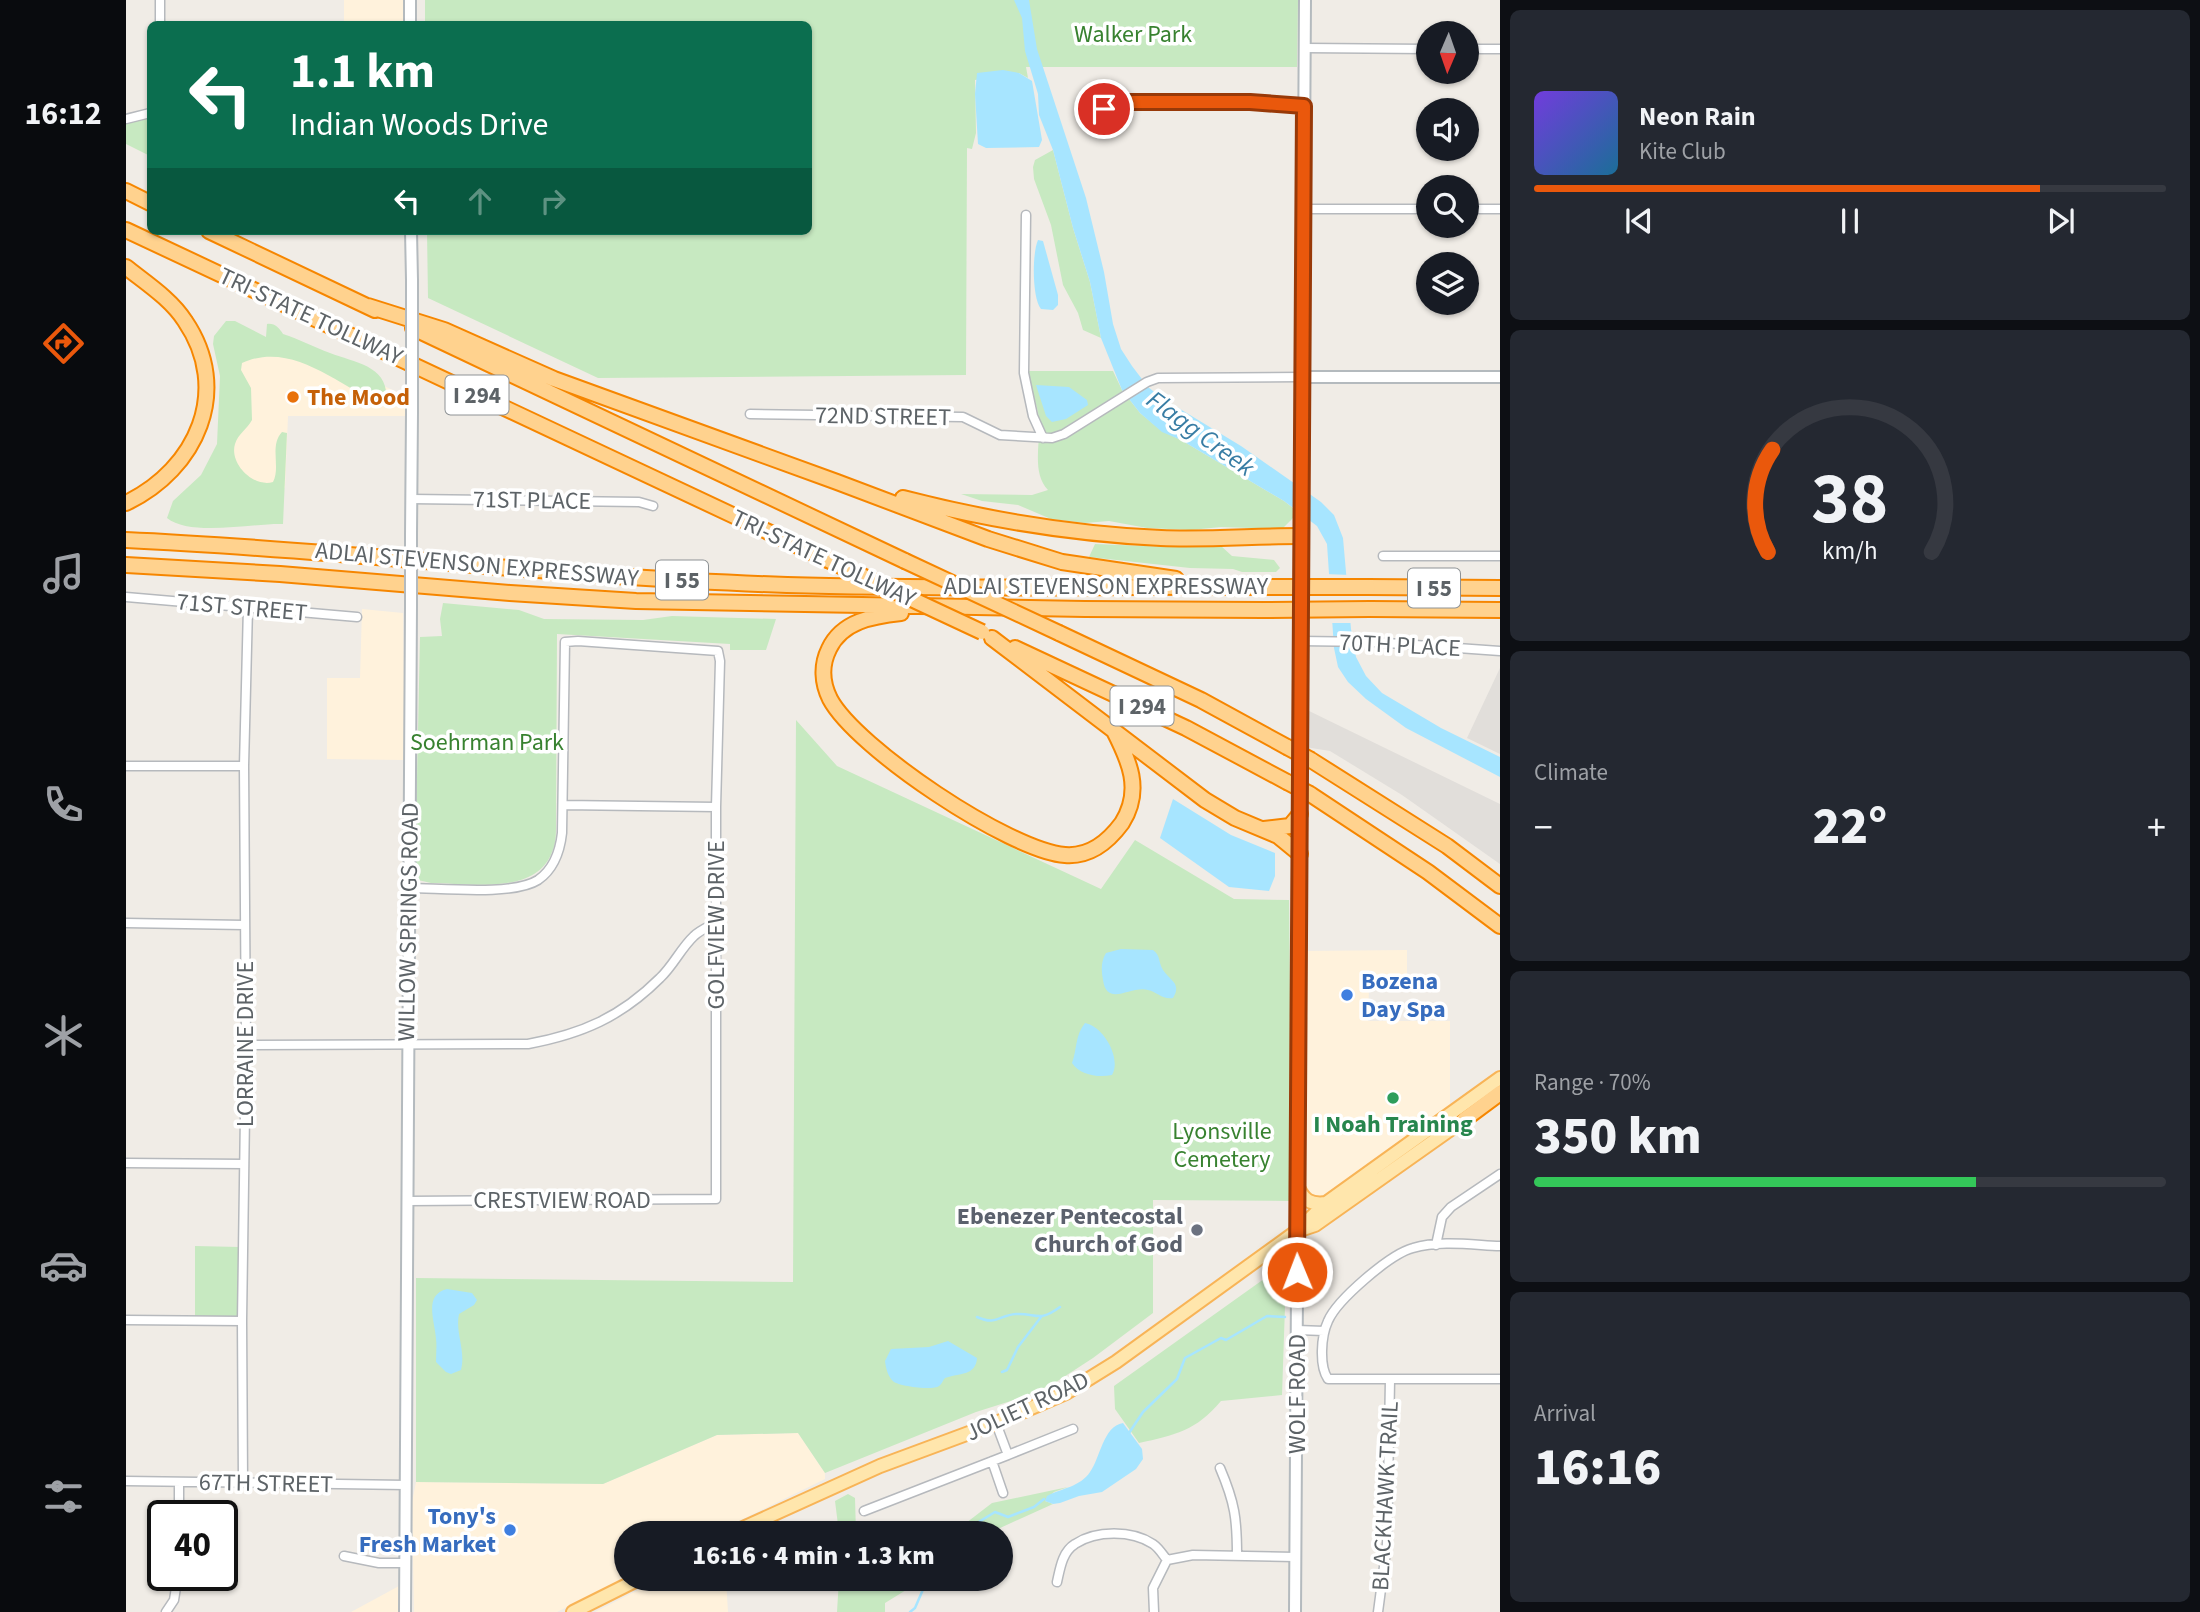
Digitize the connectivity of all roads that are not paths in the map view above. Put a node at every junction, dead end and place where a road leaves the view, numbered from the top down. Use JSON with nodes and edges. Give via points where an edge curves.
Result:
{"nodes":[{"id":1,"x":160,"y":0,"type":"edge"},
{"id":2,"x":410,"y":0,"type":"edge"},
{"id":3,"x":1305,"y":0,"type":"edge"},
{"id":4,"x":160,"y":21,"type":"edge"},
{"id":5,"x":410,"y":21,"type":"edge"},
{"id":6,"x":1305,"y":48,"type":"junction"},
{"id":7,"x":1416,"y":49,"type":"edge"},
{"id":8,"x":1479,"y":49,"type":"edge"},
{"id":9,"x":1500,"y":49,"type":"edge"},
{"id":10,"x":1304,"y":106,"type":"junction"},
{"id":11,"x":1104,"y":109,"type":"dead end"},
{"id":12,"x":147,"y":114,"type":"edge"},
{"id":13,"x":126,"y":119,"type":"edge"},
{"id":14,"x":126,"y":191,"type":"edge"},
{"id":15,"x":147,"y":202,"type":"edge"},
{"id":16,"x":1304,"y":209,"type":"junction"},
{"id":17,"x":1416,"y":209,"type":"edge"},
{"id":18,"x":1479,"y":209,"type":"edge"},
{"id":19,"x":1500,"y":209,"type":"edge"},
{"id":20,"x":1026,"y":215,"type":"dead end"},
{"id":21,"x":126,"y":230,"type":"edge"},
{"id":22,"x":217,"y":235,"type":"edge"},
{"id":23,"x":411,"y":235,"type":"edge"},
{"id":24,"x":126,"y":267,"type":"edge"},
{"id":25,"x":368,"y":306,"type":"junction"},
{"id":26,"x":1303,"y":377,"type":"junction"},
{"id":27,"x":1500,"y":377,"type":"edge"},
{"id":28,"x":750,"y":414,"type":"dead end"},
{"id":29,"x":1042,"y":438,"type":"junction"},
{"id":30,"x":837,"y":481,"type":"junction"},
{"id":31,"x":411,"y":499,"type":"junction"},
{"id":32,"x":126,"y":503,"type":"edge"},
{"id":33,"x":653,"y":506,"type":"dead end"},
{"id":34,"x":1300,"y":529,"type":"junction"},
{"id":35,"x":126,"y":540,"type":"edge"},
{"id":36,"x":1383,"y":556,"type":"dead end"},
{"id":37,"x":1500,"y":556,"type":"edge"},
{"id":38,"x":126,"y":565,"type":"edge"},
{"id":39,"x":1240,"y":587,"type":"junction"},
{"id":40,"x":1500,"y":588,"type":"edge"},
{"id":41,"x":126,"y":597,"type":"edge"},
{"id":42,"x":248,"y":607,"type":"junction"},
{"id":43,"x":973,"y":607,"type":"junction"},
{"id":44,"x":1392,"y":609,"type":"junction"},
{"id":45,"x":1500,"y":610,"type":"edge"},
{"id":46,"x":1500,"y":616,"type":"edge"},
{"id":47,"x":358,"y":617,"type":"dead end"},
{"id":48,"x":987,"y":635,"type":"junction"},
{"id":49,"x":1300,"y":641,"type":"junction"},
{"id":50,"x":1500,"y":651,"type":"edge"},
{"id":51,"x":1113,"y":729,"type":"junction"},
{"id":52,"x":126,"y":766,"type":"edge"},
{"id":53,"x":244,"y":766,"type":"junction"},
{"id":54,"x":563,"y":806,"type":"junction"},
{"id":55,"x":716,"y":807,"type":"junction"},
{"id":56,"x":1300,"y":814,"type":"junction"},
{"id":57,"x":1262,"y":829,"type":"junction"},
{"id":58,"x":1300,"y":854,"type":"junction"},
{"id":59,"x":1500,"y":886,"type":"edge"},
{"id":60,"x":409,"y":888,"type":"junction"},
{"id":61,"x":717,"y":922,"type":"junction"},
{"id":62,"x":126,"y":923,"type":"edge"},
{"id":63,"x":244,"y":925,"type":"junction"},
{"id":64,"x":1500,"y":926,"type":"edge"},
{"id":65,"x":246,"y":1045,"type":"junction"},
{"id":66,"x":407,"y":1045,"type":"junction"},
{"id":67,"x":1500,"y":1078,"type":"edge"},
{"id":68,"x":1500,"y":1093,"type":"edge"},
{"id":69,"x":1465,"y":1119,"type":"joint"},
{"id":70,"x":126,"y":1163,"type":"edge"},
{"id":71,"x":244,"y":1164,"type":"junction"},
{"id":72,"x":1500,"y":1174,"type":"edge"},
{"id":73,"x":1297,"y":1185,"type":"junction"},
{"id":74,"x":716,"y":1199,"type":"joint"},
{"id":75,"x":408,"y":1201,"type":"junction"},
{"id":76,"x":1326,"y":1203,"type":"junction"},
{"id":77,"x":1297,"y":1231,"type":"junction"},
{"id":78,"x":1436,"y":1245,"type":"junction"},
{"id":79,"x":1500,"y":1246,"type":"edge"},
{"id":80,"x":1260,"y":1257,"type":"junction"},
{"id":81,"x":1297,"y":1272,"type":"junction"},
{"id":82,"x":126,"y":1320,"type":"edge"},
{"id":83,"x":242,"y":1321,"type":"junction"},
{"id":84,"x":1297,"y":1330,"type":"junction"},
{"id":85,"x":1324,"y":1331,"type":"junction"},
{"id":86,"x":1500,"y":1379,"type":"edge"},
{"id":87,"x":1390,"y":1380,"type":"junction"},
{"id":88,"x":996,"y":1423,"type":"junction"},
{"id":89,"x":1073,"y":1429,"type":"dead end"},
{"id":90,"x":1008,"y":1455,"type":"junction"},
{"id":91,"x":992,"y":1461,"type":"junction"},
{"id":92,"x":1220,"y":1468,"type":"dead end"},
{"id":93,"x":126,"y":1482,"type":"edge"},
{"id":94,"x":179,"y":1482,"type":"junction"},
{"id":95,"x":243,"y":1482,"type":"junction"},
{"id":96,"x":406,"y":1485,"type":"junction"},
{"id":97,"x":1003,"y":1493,"type":"dead end"},
{"id":98,"x":178,"y":1500,"type":"edge"},
{"id":99,"x":864,"y":1511,"type":"dead end"},
{"id":100,"x":759,"y":1521,"type":"edge"},
{"id":101,"x":344,"y":1556,"type":"dead end"},
{"id":102,"x":1237,"y":1556,"type":"junction"},
{"id":103,"x":1295,"y":1557,"type":"junction"},
{"id":104,"x":1167,"y":1560,"type":"junction"},
{"id":105,"x":406,"y":1563,"type":"junction"},
{"id":106,"x":1057,"y":1582,"type":"dead end"},
{"id":107,"x":175,"y":1591,"type":"edge"},
{"id":108,"x":614,"y":1591,"type":"edge"},
{"id":109,"x":166,"y":1612,"type":"edge"},
{"id":110,"x":405,"y":1612,"type":"edge"},
{"id":111,"x":573,"y":1612,"type":"edge"},
{"id":112,"x":1154,"y":1612,"type":"edge"},
{"id":113,"x":1295,"y":1612,"type":"edge"},
{"id":114,"x":1378,"y":1612,"type":"edge"}],
"edges":[{"from":1,"to":4,"type":"street"},
{"from":2,"to":5,"type":"street"},
{"from":3,"to":6,"type":"street","name":"WOLF ROAD"},
{"from":6,"to":7,"type":"street"},
{"from":6,"to":10,"type":"street","name":"WOLF ROAD"},
{"from":8,"to":9,"type":"street"},
{"from":10,"to":11,"type":"street","via":[[1117,102]]},
{"from":10,"to":16,"type":"street","name":"WOLF ROAD"},
{"from":12,"to":13,"type":"street"},
{"from":14,"to":15,"type":"highway"},
{"from":16,"to":17,"type":"street"},
{"from":16,"to":26,"type":"street","name":"WOLF ROAD"},
{"from":18,"to":19,"type":"street"},
{"from":20,"to":29,"type":"street","via":[[1024,383]]},
{"from":21,"to":48,"type":"highway","name":"TRI-STATE TOLLWAY","number":"I 294","bridge":true},
{"from":22,"to":25,"type":"highway","name":"TRI-STATE TOLLWAY","number":"I 294"},
{"from":23,"to":31,"type":"street","name":"WILLOW SPRINGS ROAD","bridge":true},
{"from":24,"to":32,"type":"highway","via":[[183,318],[201,353],[206,387],[199,429],[180,462],[156,485]]},
{"from":25,"to":30,"type":"highway","via":[[444,330],[554,379]]},
{"from":25,"to":59,"type":"highway","name":"TRI-STATE TOLLWAY","number":"I 294","bridge":true,"via":[[1201,700],[1311,760],[1447,846]]},
{"from":26,"to":27,"type":"street","name":"72ND STREET"},
{"from":26,"to":29,"type":"street","name":"72ND STREET","via":[[1158,377],[1065,434]]},
{"from":26,"to":34,"type":"street","name":"WOLF ROAD"},
{"from":28,"to":29,"type":"street","name":"72ND STREET","via":[[963,417],[1000,435]]},
{"from":30,"to":34,"type":"highway","via":[[991,519],[1082,533],[1164,538]]},
{"from":30,"to":39,"type":"highway","via":[[1062,562]]},
{"from":31,"to":33,"type":"street","name":"71ST PLACE","via":[[639,502]]},
{"from":31,"to":60,"type":"street","name":"WILLOW SPRINGS ROAD","bridge":true},
{"from":34,"to":49,"type":"street","name":"WOLF ROAD"},
{"from":35,"to":39,"type":"highway","name":"ADLAI STEVENSON EXPRESSWAY","number":"I 55","via":[[300,550],[548,573],[788,585]]},
{"from":36,"to":37,"type":"street"},
{"from":38,"to":43,"type":"highway","name":"ADLAI STEVENSON EXPRESSWAY","number":"I 55","via":[[636,601]]},
{"from":39,"to":40,"type":"highway","name":"ADLAI STEVENSON EXPRESSWAY","number":"I 55","bridge":true},
{"from":41,"to":42,"type":"street","name":"71ST STREET"},
{"from":42,"to":47,"type":"street","name":"71ST STREET"},
{"from":42,"to":53,"type":"street","name":"LORRAINE DRIVE"},
{"from":43,"to":44,"type":"highway","name":"ADLAI STEVENSON EXPRESSWAY","number":"I 55","bridge":true},
{"from":43,"to":51,"type":"highway","via":[[883,615],[840,633],[827,651],[823,672],[837,710],[865,738],[944,798],[1010,836],[1065,855],[1101,846],[1129,812],[1133,787],[1129,759]]},
{"from":44,"to":45,"type":"highway","name":"ADLAI STEVENSON EXPRESSWAY","number":"I 55"},
{"from":44,"to":46,"type":"highway"},
{"from":48,"to":51,"type":"highway"},
{"from":48,"to":64,"type":"highway","name":"TRI-STATE TOLLWAY","number":"I 294","bridge":true,"via":[[1095,683],[1310,794]]},
{"from":49,"to":50,"type":"street","name":"70TH PLACE"},
{"from":49,"to":56,"type":"street","name":"WOLF ROAD"},
{"from":51,"to":57,"type":"highway","via":[[1205,800]]},
{"from":52,"to":53,"type":"street"},
{"from":53,"to":63,"type":"street","name":"LORRAINE DRIVE"},
{"from":54,"to":55,"type":"street"},
{"from":54,"to":55,"type":"street","name":"GOLFVIEW DRIVE","via":[[565,642],[591,642],[718,651]]},
{"from":54,"to":60,"type":"street","via":[[557,857],[538,880],[510,888]]},
{"from":55,"to":61,"type":"street","name":"GOLFVIEW DRIVE"},
{"from":56,"to":57,"type":"highway","via":[[1290,826]]},
{"from":56,"to":58,"type":"street","name":"WOLF ROAD"},
{"from":57,"to":58,"type":"highway"},
{"from":58,"to":73,"type":"street","name":"WOLF ROAD"},
{"from":60,"to":66,"type":"street","name":"WILLOW SPRINGS ROAD"},
{"from":61,"to":66,"type":"street","via":[[694,936],[663,976],[634,1002],[601,1023],[562,1038],[528,1044]]},
{"from":61,"to":74,"type":"street","name":"GOLFVIEW DRIVE"},
{"from":62,"to":63,"type":"street"},
{"from":63,"to":65,"type":"street","name":"LORRAINE DRIVE"},
{"from":65,"to":66,"type":"street"},
{"from":65,"to":71,"type":"street","name":"LORRAINE DRIVE"},
{"from":66,"to":75,"type":"street","name":"WILLOW SPRINGS ROAD"},
{"from":67,"to":76,"type":"main road","name":"JOLIET ROAD"},
{"from":68,"to":69,"type":"highway","name":"JOLIET ROAD"},
{"from":69,"to":77,"type":"main road","name":"JOLIET ROAD","via":[[1315,1225]]},
{"from":70,"to":71,"type":"street"},
{"from":71,"to":83,"type":"street","name":"LORRAINE DRIVE"},
{"from":72,"to":78,"type":"street","via":[[1451,1207],[1442,1217]]},
{"from":73,"to":76,"type":"main road","via":[[1307,1201]]},
{"from":73,"to":77,"type":"street","name":"WOLF ROAD"},
{"from":74,"to":75,"type":"street","name":"CRESTVIEW ROAD"},
{"from":75,"to":96,"type":"street","name":"WILLOW SPRINGS ROAD"},
{"from":76,"to":77,"type":"main road","name":"JOLIET ROAD"},
{"from":77,"to":80,"type":"main road","name":"JOLIET ROAD"},
{"from":77,"to":81,"type":"street","name":"WOLF ROAD"},
{"from":78,"to":79,"type":"street"},
{"from":78,"to":85,"type":"street","via":[[1413,1247],[1377,1269],[1329,1318]]},
{"from":80,"to":81,"type":"main road","via":[[1290,1261]]},
{"from":80,"to":88,"type":"main road","name":"JOLIET ROAD","via":[[1116,1362],[1066,1393]]},
{"from":81,"to":84,"type":"street","name":"WOLF ROAD"},
{"from":82,"to":83,"type":"street"},
{"from":83,"to":95,"type":"street","name":"LORRAINE DRIVE"},
{"from":84,"to":85,"type":"street"},
{"from":84,"to":103,"type":"street","name":"WOLF ROAD"},
{"from":85,"to":87,"type":"street","via":[[1328,1379]]},
{"from":86,"to":87,"type":"street"},
{"from":87,"to":114,"type":"street","name":"BLACKHAWK TRAIL","via":[[1387,1544]]},
{"from":88,"to":90,"type":"street"},
{"from":88,"to":100,"type":"main road","name":"JOLIET ROAD","via":[[880,1466]]},
{"from":89,"to":90,"type":"street"},
{"from":90,"to":91,"type":"street"},
{"from":91,"to":97,"type":"street"},
{"from":91,"to":99,"type":"street"},
{"from":92,"to":102,"type":"street","via":[[1237,1518]]},
{"from":93,"to":94,"type":"street","name":"67TH STREET"},
{"from":94,"to":95,"type":"street","name":"67TH STREET"},
{"from":94,"to":98,"type":"street"},
{"from":95,"to":96,"type":"street","name":"67TH STREET"},
{"from":96,"to":105,"type":"street","name":"WILLOW SPRINGS ROAD"},
{"from":101,"to":105,"type":"street"},
{"from":102,"to":103,"type":"street"},
{"from":102,"to":104,"type":"street","via":[[1193,1555]]},
{"from":103,"to":113,"type":"street","name":"WOLF ROAD"},
{"from":104,"to":106,"type":"street","via":[[1155,1545],[1135,1535],[1094,1536],[1073,1544]]},
{"from":104,"to":112,"type":"street","via":[[1153,1588]]},
{"from":105,"to":110,"type":"street","name":"WILLOW SPRINGS ROAD"},
{"from":107,"to":109,"type":"street"},
{"from":108,"to":111,"type":"main road"}]}
